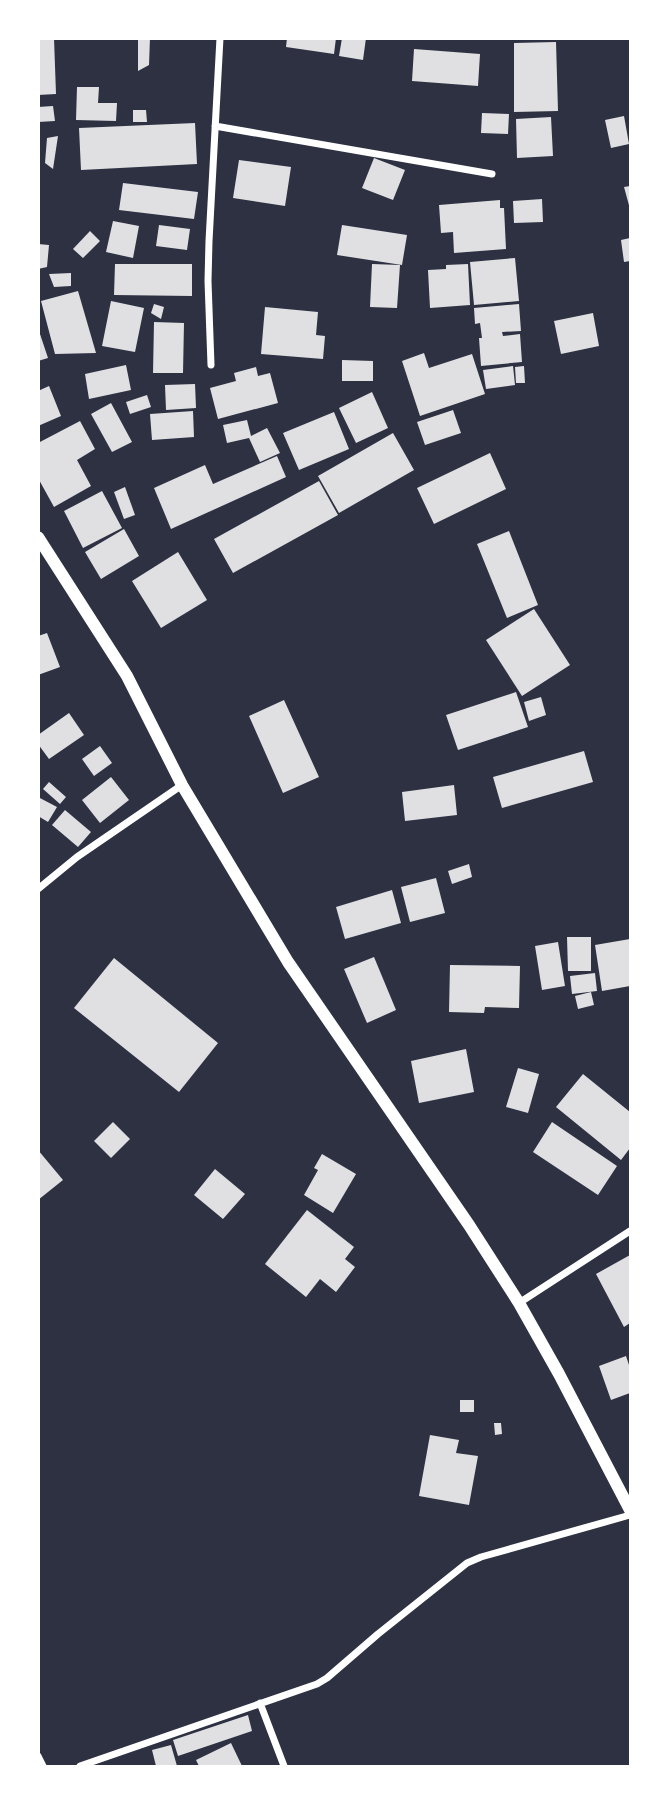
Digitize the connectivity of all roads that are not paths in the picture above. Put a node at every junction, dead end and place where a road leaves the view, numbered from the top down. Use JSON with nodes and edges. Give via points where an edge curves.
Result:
{"nodes":[{"id":1,"x":220,"y":38,"type":"edge"},
{"id":2,"x":215,"y":125,"type":"junction"},
{"id":3,"x":492,"y":174,"type":"dead end"},
{"id":4,"x":211,"y":365,"type":"dead end"},
{"id":5,"x":38,"y":537,"type":"edge"},
{"id":6,"x":182,"y":785,"type":"junction"},
{"id":7,"x":38,"y":889,"type":"edge"},
{"id":8,"x":631,"y":1231,"type":"edge"},
{"id":9,"x":519,"y":1303,"type":"junction"},
{"id":10,"x":631,"y":1513,"type":"edge"},
{"id":11,"x":260,"y":1703,"type":"junction"},
{"id":12,"x":38,"y":1756,"type":"edge"},
{"id":13,"x":43,"y":1766,"type":"edge"},
{"id":14,"x":80,"y":1766,"type":"edge"},
{"id":15,"x":284,"y":1766,"type":"edge"}],
"edges":[{"from":1,"to":2,"type":"street"},
{"from":2,"to":3,"type":"street"},
{"from":2,"to":4,"type":"street","via":[[208,281]]},
{"from":5,"to":6,"type":"street","via":[[127,676]]},
{"from":6,"to":7,"type":"street"},
{"from":6,"to":9,"type":"street","via":[[288,962]]},
{"from":8,"to":9,"type":"street"},
{"from":9,"to":10,"type":"street"},
{"from":10,"to":11,"type":"street","via":[[467,1563],[327,1678]]},
{"from":11,"to":14,"type":"street"},
{"from":11,"to":15,"type":"street"},
{"from":12,"to":13,"type":"street"}]}
